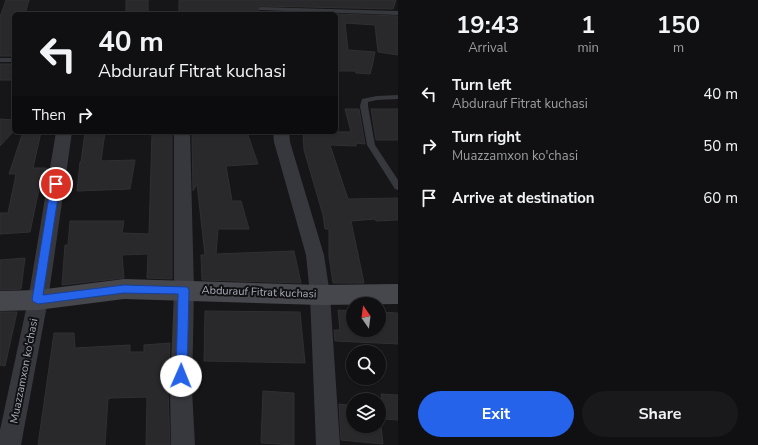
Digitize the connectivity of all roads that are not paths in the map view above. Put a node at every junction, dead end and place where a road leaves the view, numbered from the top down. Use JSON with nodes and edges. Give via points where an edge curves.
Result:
{"nodes":[{"id":1,"x":261,"y":9,"type":"dead end"},
{"id":2,"x":398,"y":13,"type":"edge"},
{"id":3,"x":0,"y":60,"type":"edge"},
{"id":4,"x":12,"y":60,"type":"edge"},
{"id":5,"x":398,"y":98,"type":"edge"},
{"id":6,"x":64,"y":134,"type":"edge"},
{"id":7,"x":182,"y":134,"type":"edge"},
{"id":8,"x":281,"y":134,"type":"edge"},
{"id":9,"x":398,"y":187,"type":"edge"},
{"id":10,"x":184,"y":290,"type":"junction"},
{"id":11,"x":320,"y":294,"type":"junction"},
{"id":12,"x":398,"y":294,"type":"edge"},
{"id":13,"x":38,"y":300,"type":"junction"},
{"id":14,"x":0,"y":301,"type":"edge"},
{"id":15,"x":9,"y":445,"type":"edge"},
{"id":16,"x":183,"y":445,"type":"edge"},
{"id":17,"x":328,"y":445,"type":"edge"}],
"edges":[{"from":1,"to":2,"type":"lane"},
{"from":3,"to":4,"type":"lane"},
{"from":5,"to":9,"type":"lane","via":[[370,99],[365,101],[364,106],[371,145]]},
{"from":6,"to":13,"type":"street","name":"Muazzamxon ko'chasi"},
{"from":7,"to":10,"type":"street"},
{"from":8,"to":11,"type":"street","via":[[315,255]]},
{"from":10,"to":11,"type":"street","name":"Abdurauf Fitrat kuchasi"},
{"from":10,"to":13,"type":"street","name":"Abdurauf Fitrat kuchasi","via":[[124,289]]},
{"from":10,"to":16,"type":"street","via":[[181,390]]},
{"from":11,"to":12,"type":"street","name":"Abdurauf Fitrat kuchasi"},
{"from":11,"to":17,"type":"street"},
{"from":13,"to":14,"type":"street","name":"Abdurauf Fitrat kuchasi"},
{"from":13,"to":15,"type":"street","name":"Muazzamxon ko'chasi"}]}
